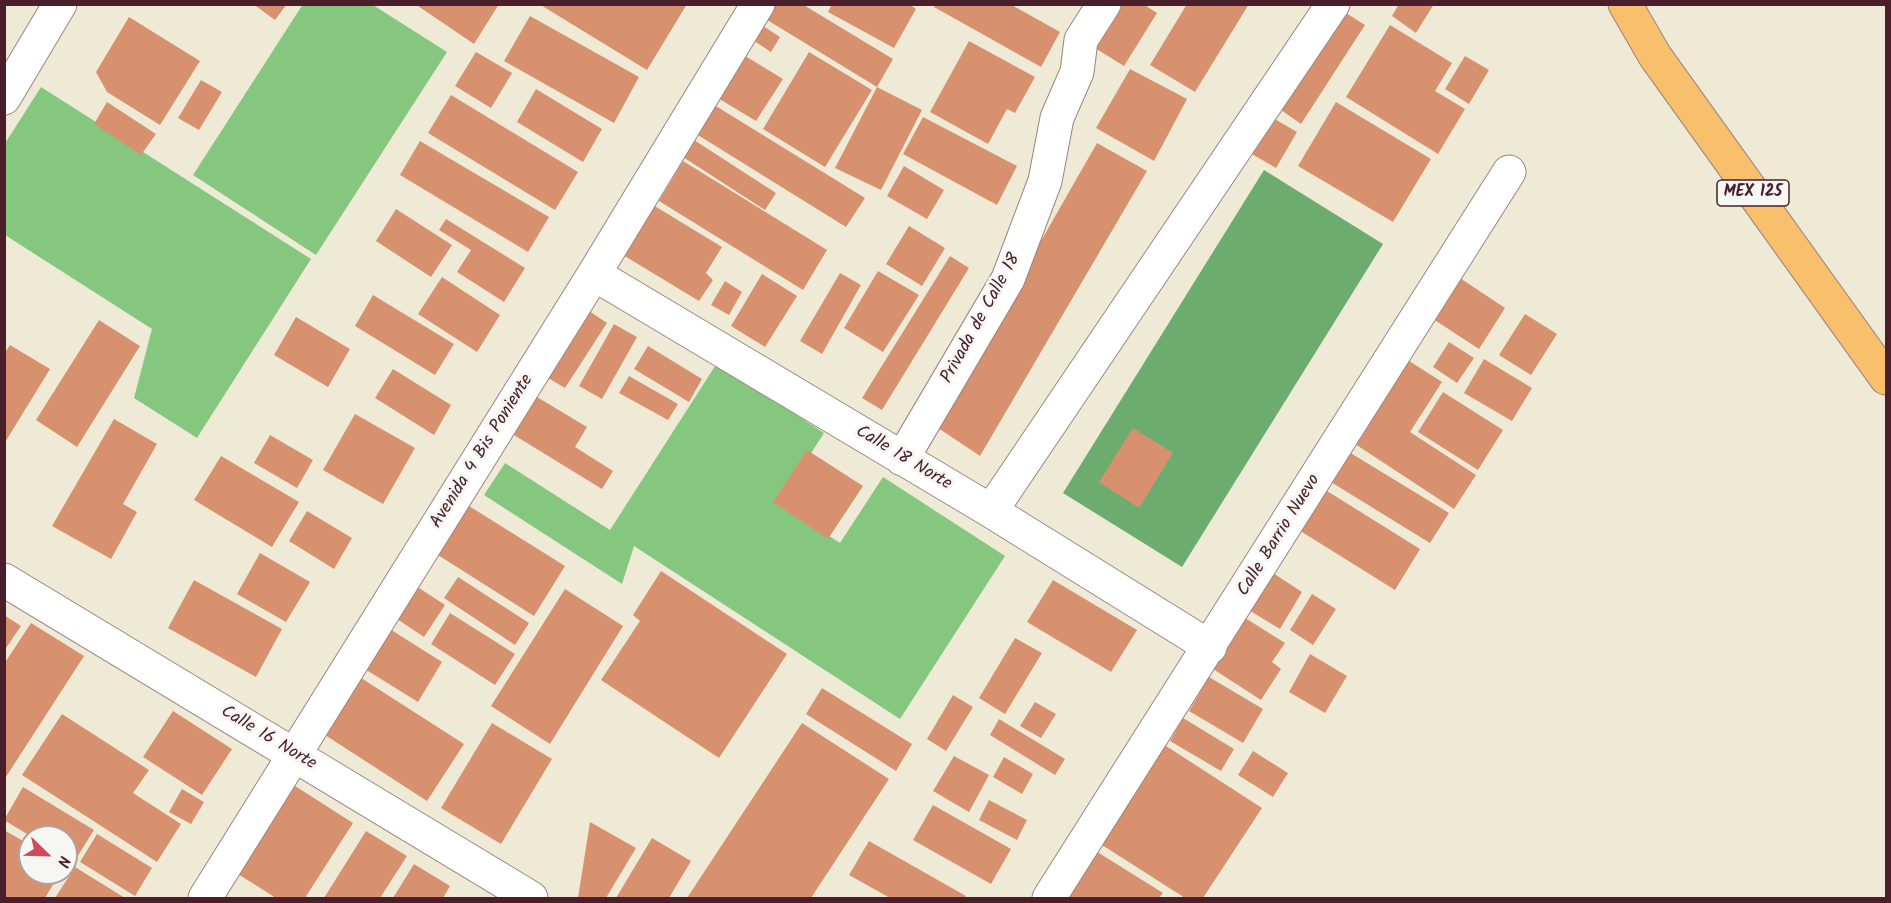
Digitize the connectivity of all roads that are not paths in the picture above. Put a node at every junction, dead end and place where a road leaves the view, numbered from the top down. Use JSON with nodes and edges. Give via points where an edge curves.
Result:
{"nodes":[{"id":1,"x":60,"y":4,"type":"edge"},
{"id":2,"x":758,"y":4,"type":"edge"},
{"id":3,"x":1104,"y":4,"type":"edge"},
{"id":4,"x":1333,"y":4,"type":"edge"},
{"id":5,"x":1625,"y":4,"type":"edge"},
{"id":6,"x":4,"y":98,"type":"edge"},
{"id":7,"x":1509,"y":172,"type":"dead end"},
{"id":8,"x":594,"y":274,"type":"junction"},
{"id":9,"x":1887,"y":378,"type":"edge"},
{"id":10,"x":902,"y":459,"type":"junction"},
{"id":11,"x":991,"y":511,"type":"junction"},
{"id":12,"x":4,"y":580,"type":"edge"},
{"id":13,"x":1210,"y":647,"type":"junction"},
{"id":14,"x":294,"y":754,"type":"junction"},
{"id":15,"x":205,"y":898,"type":"edge"},
{"id":16,"x":531,"y":898,"type":"edge"},
{"id":17,"x":1049,"y":898,"type":"edge"}],
"edges":[{"from":1,"to":6,"type":"street"},
{"from":2,"to":8,"type":"street","name":"Avenida 4 Bis Poniente"},
{"from":3,"to":10,"type":"street","name":"Privada de Calle 18","via":[[1081,40],[1077,72],[1057,118],[1046,181],[1008,279]]},
{"from":4,"to":11,"type":"street"},
{"from":5,"to":9,"type":"main road","number":"MEX 125","via":[[1655,56]]},
{"from":7,"to":13,"type":"street","name":"Calle Barrio Nuevo"},
{"from":8,"to":10,"type":"street","name":"Calle 18 Norte"},
{"from":8,"to":14,"type":"street","name":"Avenida 4 Bis Poniente"},
{"from":10,"to":11,"type":"street","name":"Calle 18 Norte"},
{"from":11,"to":13,"type":"street","name":"Calle 18 Norte"},
{"from":12,"to":14,"type":"street","name":"Calle 16 Norte"},
{"from":13,"to":17,"type":"street","name":"Calle Barrio Nuevo"},
{"from":14,"to":15,"type":"street","name":"Avenida 4 Bis Poniente"},
{"from":14,"to":16,"type":"street","name":"Calle 16 Norte"}]}
